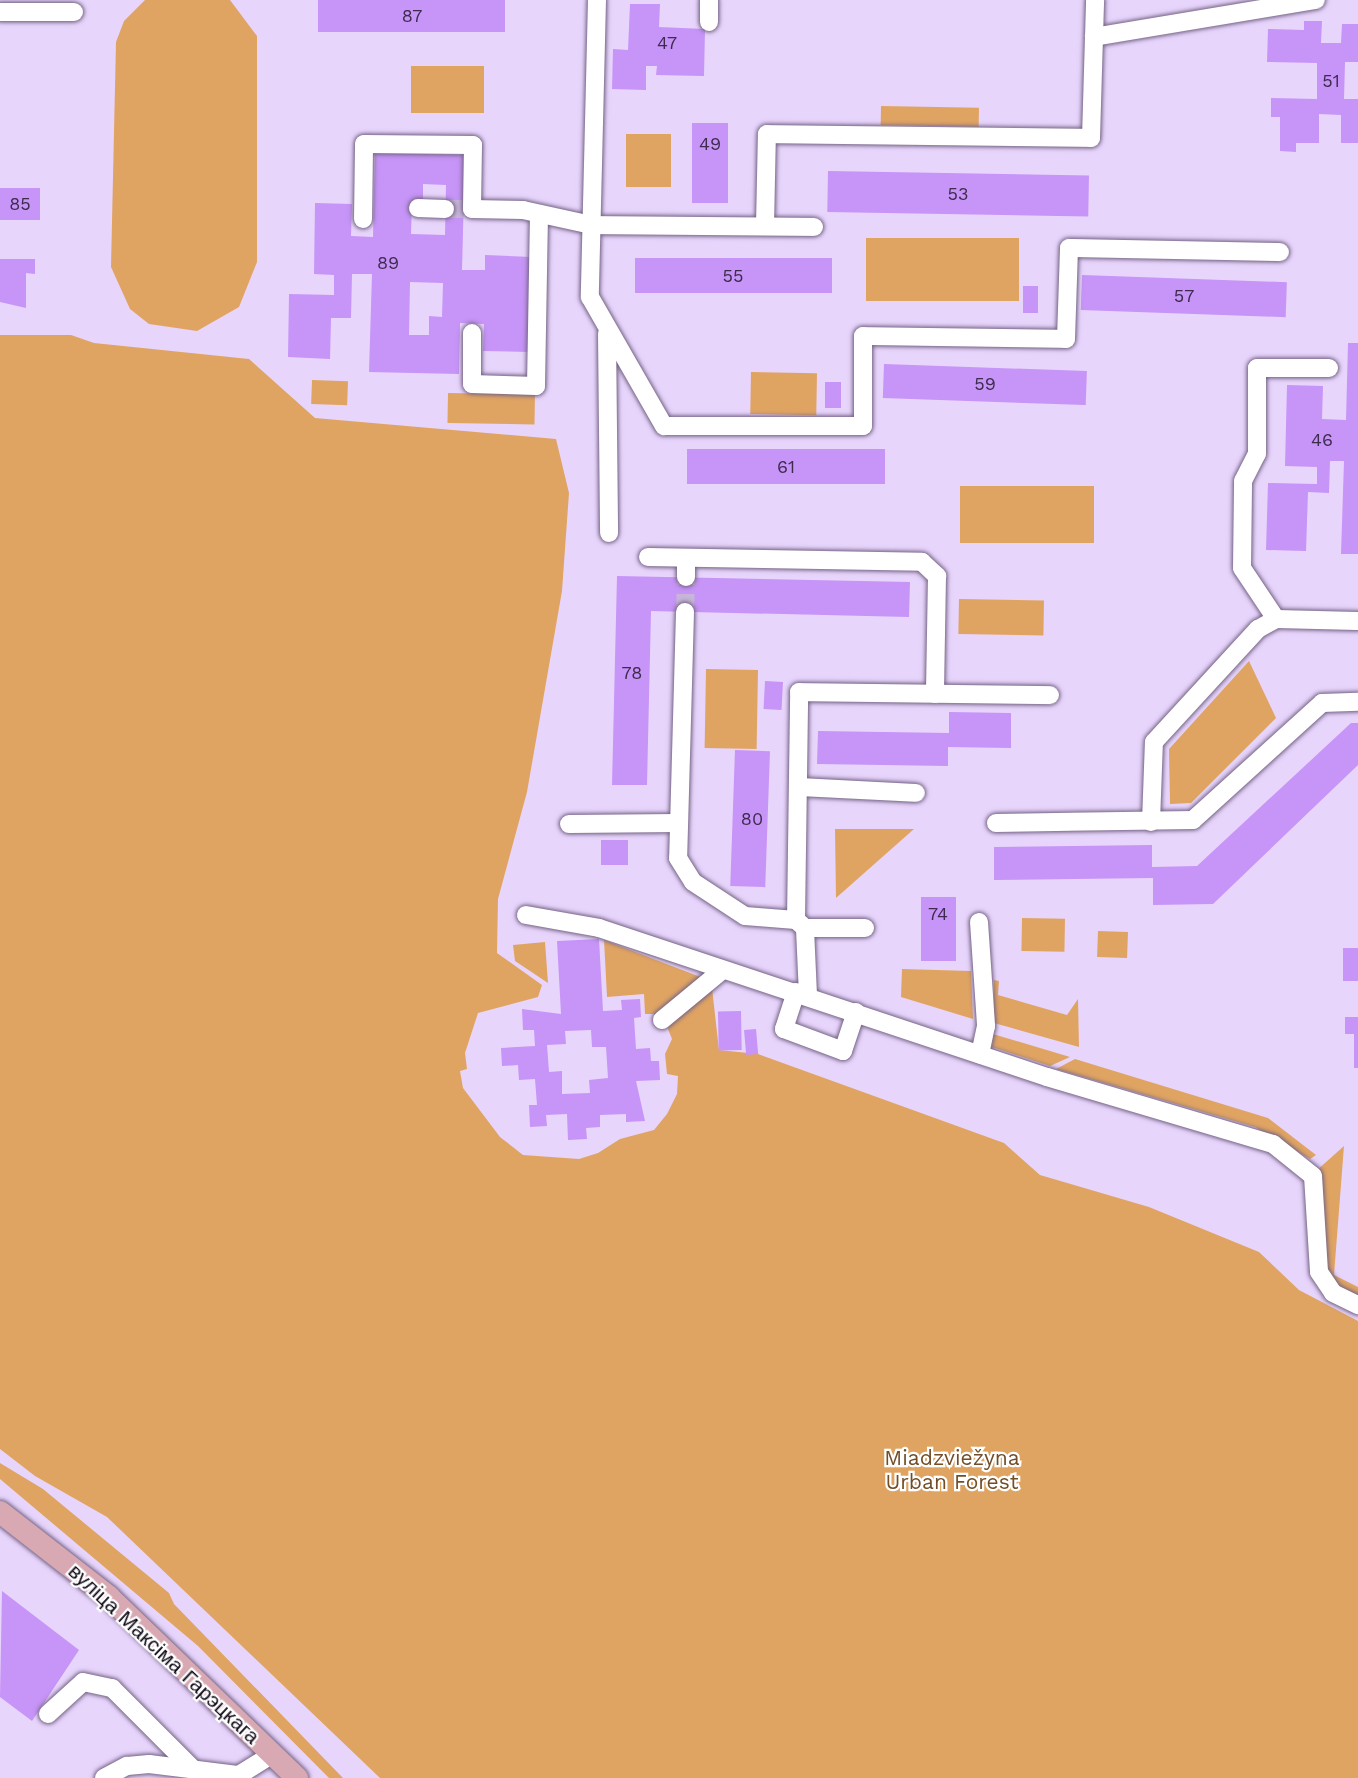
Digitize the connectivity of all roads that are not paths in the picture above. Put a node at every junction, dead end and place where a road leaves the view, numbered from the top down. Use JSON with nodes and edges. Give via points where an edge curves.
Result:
{"nodes":[{"id":1,"x":597,"y":0,"type":"edge"},
{"id":2,"x":709,"y":0,"type":"edge"},
{"id":3,"x":1095,"y":0,"type":"edge"},
{"id":4,"x":1316,"y":0,"type":"edge"},
{"id":5,"x":0,"y":12,"type":"edge"},
{"id":6,"x":74,"y":12,"type":"dead end"},
{"id":7,"x":709,"y":22,"type":"dead end"},
{"id":8,"x":1094,"y":37,"type":"junction"},
{"id":9,"x":418,"y":208,"type":"dead end"},
{"id":10,"x":460,"y":209,"type":"junction"},
{"id":11,"x":539,"y":214,"type":"junction"},
{"id":12,"x":363,"y":219,"type":"dead end"},
{"id":13,"x":591,"y":225,"type":"junction"},
{"id":14,"x":765,"y":226,"type":"junction"},
{"id":15,"x":814,"y":226,"type":"dead end"},
{"id":16,"x":1280,"y":252,"type":"dead end"},
{"id":17,"x":607,"y":332,"type":"junction"},
{"id":18,"x":472,"y":333,"type":"dead end"},
{"id":19,"x":1329,"y":368,"type":"dead end"},
{"id":20,"x":609,"y":533,"type":"dead end"},
{"id":21,"x":648,"y":557,"type":"dead end"},
{"id":22,"x":686,"y":558,"type":"junction"},
{"id":23,"x":686,"y":577,"type":"tunnel mouth"},
{"id":24,"x":685,"y":612,"type":"tunnel mouth"},
{"id":25,"x":1276,"y":619,"type":"junction"},
{"id":26,"x":1358,"y":621,"type":"edge"},
{"id":27,"x":935,"y":694,"type":"junction"},
{"id":28,"x":1050,"y":695,"type":"dead end"},
{"id":29,"x":1358,"y":702,"type":"edge"},
{"id":30,"x":799,"y":787,"type":"junction"},
{"id":31,"x":916,"y":794,"type":"dead end"},
{"id":32,"x":1151,"y":822,"type":"junction"},
{"id":33,"x":678,"y":823,"type":"junction"},
{"id":34,"x":996,"y":823,"type":"dead end"},
{"id":35,"x":569,"y":824,"type":"dead end"},
{"id":36,"x":526,"y":915,"type":"dead end"},
{"id":37,"x":979,"y":922,"type":"dead end"},
{"id":38,"x":801,"y":924,"type":"junction"},
{"id":39,"x":865,"y":928,"type":"dead end"},
{"id":40,"x":720,"y":972,"type":"junction"},
{"id":41,"x":802,"y":994,"type":"junction"},
{"id":42,"x":856,"y":1012,"type":"junction"},
{"id":43,"x":662,"y":1020,"type":"dead end"},
{"id":44,"x":980,"y":1054,"type":"junction"},
{"id":45,"x":1358,"y":1305,"type":"edge"},
{"id":46,"x":0,"y":1512,"type":"edge"},
{"id":47,"x":48,"y":1714,"type":"dead end"},
{"id":48,"x":273,"y":1754,"type":"junction"},
{"id":49,"x":193,"y":1769,"type":"junction"},
{"id":50,"x":104,"y":1778,"type":"edge"},
{"id":51,"x":297,"y":1778,"type":"edge"}],
"edges":[{"from":1,"to":13,"type":"street"},
{"from":2,"to":7,"type":"street"},
{"from":3,"to":8,"type":"street"},
{"from":4,"to":8,"type":"street"},
{"from":5,"to":6,"type":"street"},
{"from":8,"to":14,"type":"street","via":[[1090,138],[767,134]]},
{"from":9,"to":10,"type":"street"},
{"from":10,"to":11,"type":"street"},
{"from":10,"to":12,"type":"street","via":[[472,146],[364,144]]},
{"from":11,"to":13,"type":"street"},
{"from":11,"to":18,"type":"street","via":[[536,386],[472,384]]},
{"from":13,"to":14,"type":"street"},
{"from":13,"to":17,"type":"street","via":[[590,297]]},
{"from":14,"to":15,"type":"street"},
{"from":16,"to":17,"type":"street","via":[[1068,248],[1066,339],[863,336],[863,426],[664,426]]},
{"from":17,"to":20,"type":"street"},
{"from":19,"to":25,"type":"street","via":[[1257,368],[1257,453],[1243,481],[1242,568]]},
{"from":21,"to":22,"type":"street"},
{"from":22,"to":23,"type":"street"},
{"from":22,"to":27,"type":"street","via":[[922,562],[937,576]]},
{"from":24,"to":33,"type":"street"},
{"from":25,"to":26,"type":"street"},
{"from":25,"to":32,"type":"street","via":[[1258,629],[1154,742]]},
{"from":27,"to":28,"type":"street"},
{"from":27,"to":30,"type":"street","via":[[799,692]]},
{"from":29,"to":32,"type":"street","via":[[1322,703],[1193,820]]},
{"from":30,"to":31,"type":"street"},
{"from":30,"to":38,"type":"street"},
{"from":32,"to":34,"type":"street"},
{"from":33,"to":35,"type":"street"},
{"from":33,"to":38,"type":"street","via":[[678,858],[693,882],[745,916]]},
{"from":36,"to":40,"type":"street","via":[[600,928]]},
{"from":37,"to":44,"type":"street","via":[[986,1026]]},
{"from":38,"to":39,"type":"street"},
{"from":38,"to":41,"type":"street"},
{"from":40,"to":41,"type":"street"},
{"from":40,"to":43,"type":"street"},
{"from":41,"to":42,"type":"street"},
{"from":41,"to":42,"type":"street","via":[[784,1029],[843,1051]]},
{"from":42,"to":44,"type":"street"},
{"from":44,"to":45,"type":"street","via":[[1256,1136],[1290,1153],[1312,1176],[1318,1272],[1333,1293]]},
{"from":46,"to":48,"type":"main road","name":"вуліца Максіма Гарэцкага","via":[[109,1597]]},
{"from":47,"to":49,"type":"street","via":[[83,1682],[112,1688]]},
{"from":48,"to":49,"type":"street","via":[[239,1775]]},
{"from":48,"to":51,"type":"main road","name":"вуліца Максіма Гарэцкага"},
{"from":49,"to":50,"type":"street","via":[[128,1766]]}]}
